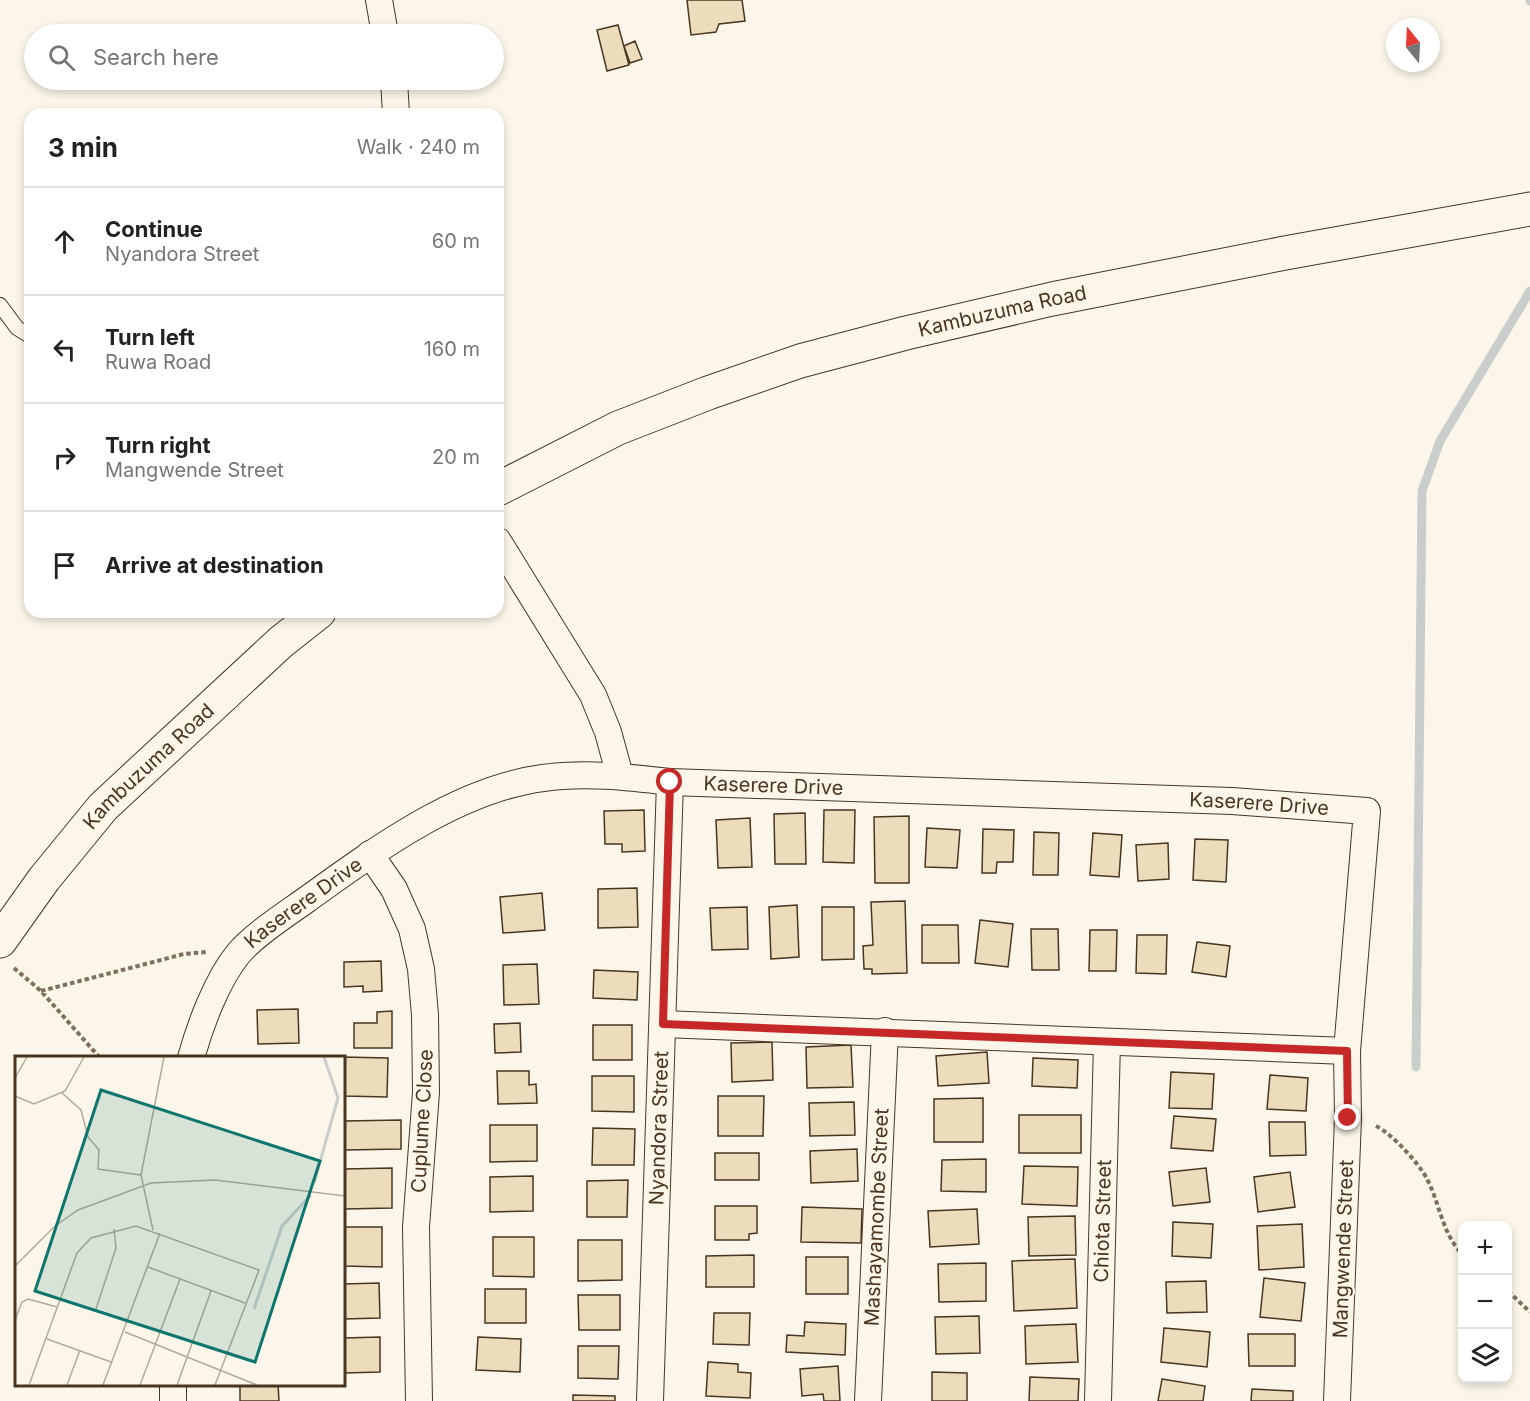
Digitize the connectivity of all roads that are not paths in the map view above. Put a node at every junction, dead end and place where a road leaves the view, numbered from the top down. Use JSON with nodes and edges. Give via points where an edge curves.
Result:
{"nodes":[{"id":1,"x":379,"y":0,"type":"edge"},
{"id":2,"x":383,"y":24,"type":"edge"},
{"id":3,"x":395,"y":90,"type":"edge"},
{"id":4,"x":396,"y":108,"type":"edge"},
{"id":5,"x":1530,"y":209,"type":"edge"},
{"id":6,"x":0,"y":305,"type":"edge"},
{"id":7,"x":24,"y":332,"type":"edge"},
{"id":8,"x":504,"y":486,"type":"edge"},
{"id":9,"x":504,"y":551,"type":"edge"},
{"id":10,"x":311,"y":618,"type":"edge"},
{"id":11,"x":620,"y":776,"type":"junction"},
{"id":12,"x":670,"y":782,"type":"junction"},
{"id":13,"x":1367,"y":811,"type":"joint"},
{"id":14,"x":370,"y":854,"type":"junction"},
{"id":15,"x":4,"y":952,"type":"edge"},
{"id":16,"x":663,"y":1024,"type":"junction"},
{"id":17,"x":885,"y":1031,"type":"junction"},
{"id":18,"x":1107,"y":1042,"type":"junction"},
{"id":19,"x":1347,"y":1051,"type":"junction"},
{"id":20,"x":192,"y":1056,"type":"edge"},
{"id":21,"x":419,"y":1401,"type":"edge"},
{"id":22,"x":650,"y":1401,"type":"edge"},
{"id":23,"x":868,"y":1401,"type":"edge"},
{"id":24,"x":1098,"y":1401,"type":"edge"},
{"id":25,"x":1337,"y":1401,"type":"edge"}],
"edges":[{"from":1,"to":2,"type":"street"},
{"from":3,"to":4,"type":"street"},
{"from":5,"to":8,"type":"main road","name":"Kambuzuma Road","via":[[1075,294],[896,335],[708,393],[618,428]]},
{"from":6,"to":7,"type":"lane"},
{"from":9,"to":11,"type":"street","via":[[593,695]]},
{"from":10,"to":15,"type":"main road","name":"Kambuzuma Road","via":[[280,642],[103,807],[44,879]]},
{"from":11,"to":12,"type":"street","name":"Kaserere Drive"},
{"from":11,"to":14,"type":"street","name":"Kaserere Drive","via":[[542,778],[502,787],[425,822]]},
{"from":12,"to":13,"type":"street","name":"Kaserere Drive","via":[[1232,801]]},
{"from":12,"to":16,"type":"street","name":"Nyandora Street"},
{"from":13,"to":19,"type":"street","name":"Mangwende Street"},
{"from":14,"to":20,"type":"street","name":"Kaserere Drive","via":[[273,923],[238,954],[217,990]]},
{"from":14,"to":21,"type":"street","name":"Cuplume Close","via":[[394,889],[412,929],[421,969],[426,1092],[416,1227]]},
{"from":16,"to":17,"type":"street"},
{"from":16,"to":22,"type":"street","name":"Nyandora Street"},
{"from":17,"to":18,"type":"street"},
{"from":17,"to":23,"type":"street","name":"Mashayamombe Street"},
{"from":18,"to":19,"type":"street"},
{"from":18,"to":24,"type":"street","name":"Chiota Street"},
{"from":19,"to":25,"type":"street","name":"Mangwende Street"}]}
